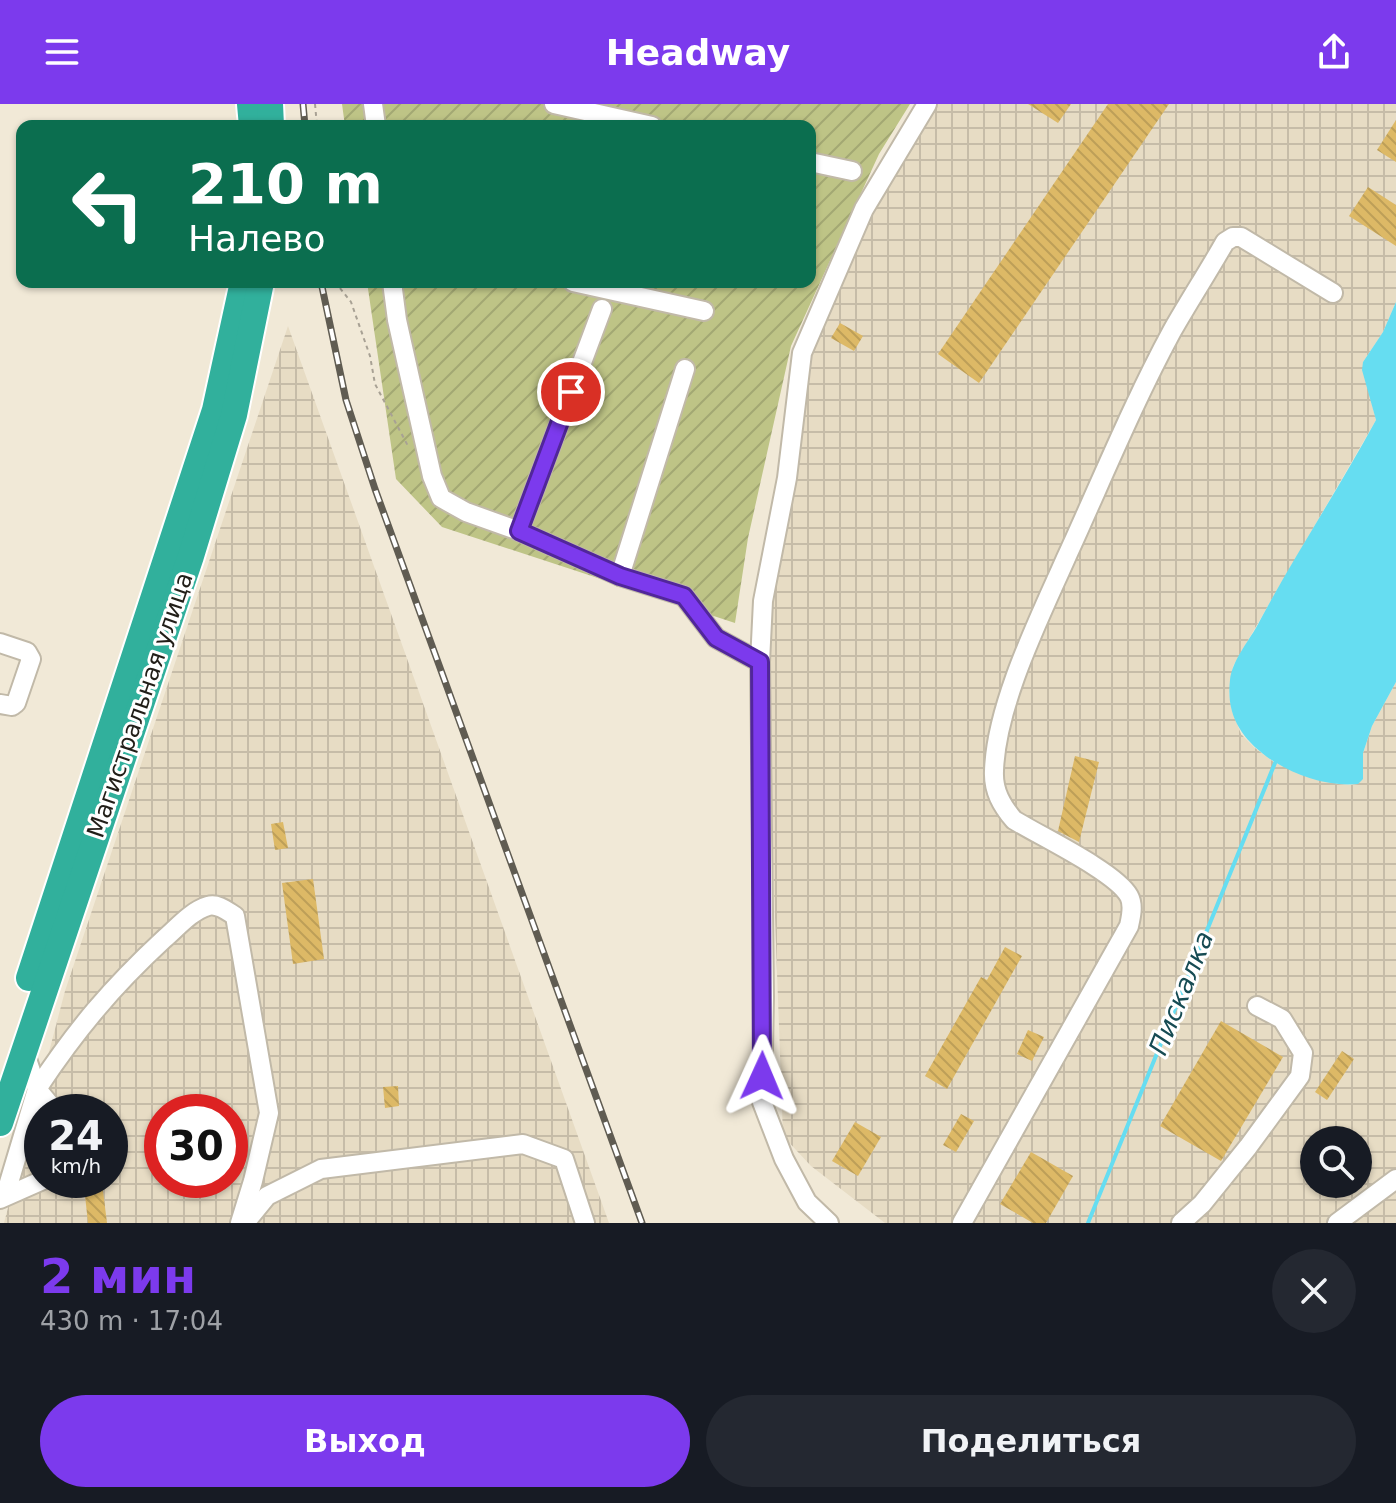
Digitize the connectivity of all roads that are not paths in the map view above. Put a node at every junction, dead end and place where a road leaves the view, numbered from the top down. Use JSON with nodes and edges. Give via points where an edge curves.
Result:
{"nodes":[{"id":1,"x":554,"y":104,"type":"edge"},
{"id":2,"x":927,"y":104,"type":"edge"},
{"id":3,"x":625,"y":120,"type":"edge"},
{"id":4,"x":816,"y":163,"type":"edge"},
{"id":5,"x":852,"y":171,"type":"dead end"},
{"id":6,"x":242,"y":288,"type":"edge"},
{"id":7,"x":260,"y":288,"type":"edge"},
{"id":8,"x":393,"y":288,"type":"edge"},
{"id":9,"x":600,"y":288,"type":"edge"},
{"id":10,"x":1333,"y":293,"type":"dead end"},
{"id":11,"x":602,"y":309,"type":"dead end"},
{"id":12,"x":704,"y":311,"type":"dead end"},
{"id":13,"x":685,"y":369,"type":"dead end"},
{"id":14,"x":519,"y":531,"type":"junction"},
{"id":15,"x":620,"y":576,"type":"junction"},
{"id":16,"x":0,"y":643,"type":"edge"},
{"id":17,"x":760,"y":662,"type":"junction"},
{"id":18,"x":0,"y":704,"type":"edge"},
{"id":19,"x":1257,"y":1006,"type":"dead end"},
{"id":20,"x":24,"y":1049,"type":"junction"},
{"id":21,"x":0,"y":1066,"type":"edge"},
{"id":22,"x":37,"y":1089,"type":"junction"},
{"id":23,"x":41,"y":1094,"type":"edge"},
{"id":24,"x":0,"y":1123,"type":"edge"},
{"id":25,"x":1396,"y":1179,"type":"edge"},
{"id":26,"x":24,"y":1188,"type":"edge"},
{"id":27,"x":2,"y":1197,"type":"edge"},
{"id":28,"x":243,"y":1223,"type":"edge"},
{"id":29,"x":585,"y":1223,"type":"edge"},
{"id":30,"x":829,"y":1223,"type":"edge"},
{"id":31,"x":962,"y":1223,"type":"edge"},
{"id":32,"x":1181,"y":1223,"type":"edge"},
{"id":33,"x":1337,"y":1223,"type":"edge"}],
"edges":[{"from":1,"to":3,"type":"street"},
{"from":2,"to":17,"type":"street","via":[[864,209],[802,353],[787,478],[763,601]]},
{"from":4,"to":5,"type":"street"},
{"from":6,"to":21,"type":"highway","name":"Магистральная улица","via":[[215,410]]},
{"from":7,"to":20,"type":"highway","name":"Магистральная улица","via":[[234,415],[191,556]]},
{"from":8,"to":14,"type":"street","via":[[428,461],[441,498]]},
{"from":9,"to":12,"type":"street"},
{"from":10,"to":31,"type":"street","via":[[1241,237],[1225,242],[1171,333],[1040,617],[996,750],[996,792],[1014,820],[1117,882],[1131,897],[1132,914]]},
{"from":11,"to":14,"type":"street"},
{"from":13,"to":15,"type":"street"},
{"from":14,"to":15,"type":"street"},
{"from":15,"to":17,"type":"street","via":[[684,596],[716,638]]},
{"from":16,"to":18,"type":"street","via":[[27,652],[31,659],[16,703]]},
{"from":17,"to":30,"type":"street","via":[[762,1102],[807,1202]]},
{"from":19,"to":32,"type":"street","via":[[1282,1019],[1303,1053],[1300,1076],[1202,1204]]},
{"from":20,"to":22,"type":"street"},
{"from":20,"to":24,"type":"highway","name":"Магистральная улица"},
{"from":22,"to":23,"type":"street"},
{"from":22,"to":27,"type":"street"},
{"from":22,"to":28,"type":"street","via":[[118,982],[189,916],[206,906],[225,909],[235,916],[269,1113]]},
{"from":25,"to":33,"type":"street"},
{"from":26,"to":27,"type":"street"},
{"from":28,"to":29,"type":"street","via":[[267,1196],[321,1169],[523,1144],[564,1159]]}]}
